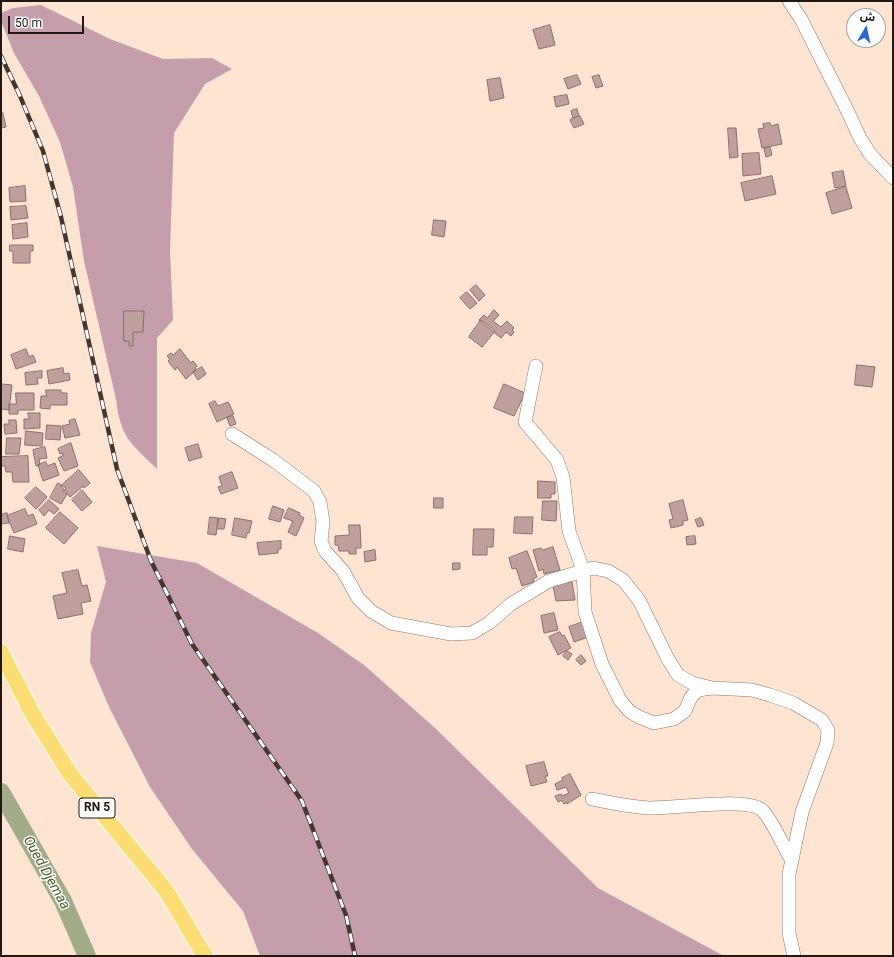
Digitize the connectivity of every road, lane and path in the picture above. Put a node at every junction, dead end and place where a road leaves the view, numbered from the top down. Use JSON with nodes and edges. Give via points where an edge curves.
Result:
{"nodes":[{"id":1,"x":789,"y":1,"type":"edge"},
{"id":2,"x":893,"y":178,"type":"edge"},
{"id":3,"x":536,"y":366,"type":"dead end"},
{"id":4,"x":232,"y":434,"type":"dead end"},
{"id":5,"x":583,"y":570,"type":"junction"},
{"id":6,"x":1,"y":652,"type":"edge"},
{"id":7,"x":712,"y":688,"type":"junction"},
{"id":8,"x":592,"y":799,"type":"dead end"},
{"id":9,"x":791,"y":859,"type":"junction"},
{"id":10,"x":205,"y":956,"type":"edge"},
{"id":11,"x":794,"y":956,"type":"edge"}],
"edges":[{"from":1,"to":2,"type":"street","via":[[801,19],[860,138],[870,154]]},
{"from":3,"to":5,"type":"street","via":[[525,422],[557,460],[563,477],[569,531]]},
{"from":4,"to":5,"type":"street","via":[[314,490],[320,502],[323,522],[321,541],[325,551],[343,571],[358,598],[371,611],[391,623],[451,634],[472,633],[489,623],[511,604],[549,581]]},
{"from":5,"to":7,"type":"street","via":[[593,568],[608,571],[623,580],[639,600],[678,675]]},
{"from":5,"to":7,"type":"street","via":[[585,612],[592,639],[620,700],[629,711],[654,723],[674,719],[685,711],[691,697],[698,690]]},
{"from":6,"to":10,"type":"main road","number":"RN 5","via":[[32,713],[70,774],[167,892]]},
{"from":7,"to":9,"type":"street","via":[[752,690],[794,703],[822,720],[828,730],[827,743],[802,812]]},
{"from":8,"to":9,"type":"street","via":[[625,807],[677,808],[721,804],[753,806],[763,810]]},
{"from":9,"to":11,"type":"street","via":[[788,905],[789,933]]}]}
